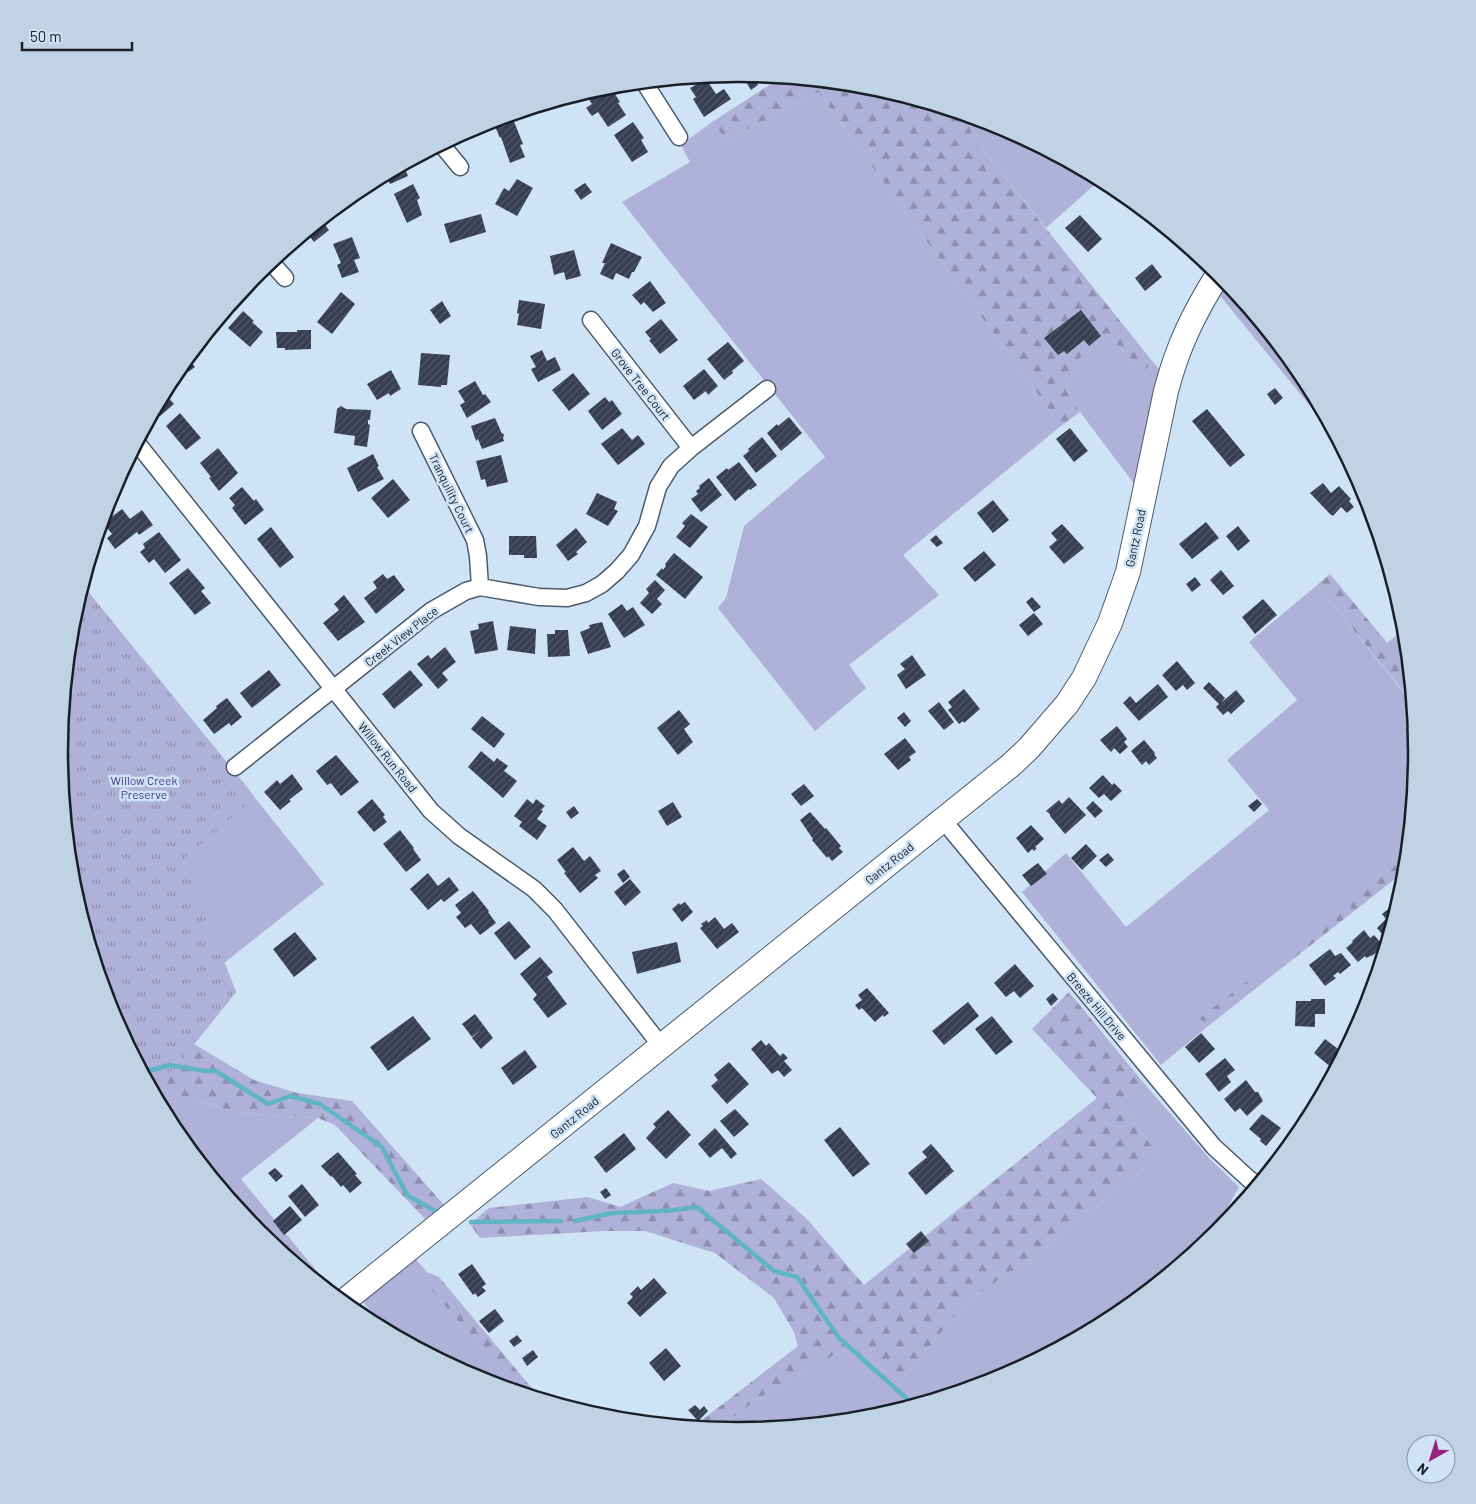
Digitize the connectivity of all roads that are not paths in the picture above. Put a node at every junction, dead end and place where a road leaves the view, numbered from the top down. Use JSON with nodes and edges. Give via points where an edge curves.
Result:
{"nodes":[{"id":1,"x":647,"y":87,"type":"edge"},
{"id":2,"x":679,"y":137,"type":"dead end"},
{"id":3,"x":445,"y":149,"type":"edge"},
{"id":4,"x":460,"y":167,"type":"dead end"},
{"id":5,"x":275,"y":267,"type":"edge"},
{"id":6,"x":284,"y":278,"type":"dead end"},
{"id":7,"x":1214,"y":280,"type":"edge"},
{"id":8,"x":591,"y":320,"type":"dead end"},
{"id":9,"x":767,"y":389,"type":"dead end"},
{"id":10,"x":421,"y":431,"type":"dead end"},
{"id":11,"x":141,"y":448,"type":"edge"},
{"id":12,"x":691,"y":448,"type":"junction"},
{"id":13,"x":480,"y":587,"type":"junction"},
{"id":14,"x":334,"y":689,"type":"junction"},
{"id":15,"x":235,"y":768,"type":"dead end"},
{"id":16,"x":943,"y":820,"type":"junction"},
{"id":17,"x":662,"y":1047,"type":"junction"},
{"id":18,"x":1252,"y":1181,"type":"edge"},
{"id":19,"x":348,"y":1298,"type":"edge"}],
"edges":[{"from":1,"to":2,"type":"street"},
{"from":3,"to":4,"type":"street"},
{"from":5,"to":6,"type":"street"},
{"from":7,"to":16,"type":"main road","name":"Gantz Road","via":[[1192,318],[1173,365],[1128,572],[1110,623],[1084,678],[1067,704],[1029,748]]},
{"from":8,"to":12,"type":"street","name":"Grove Tree Court"},
{"from":9,"to":12,"type":"street"},
{"from":10,"to":13,"type":"street","name":"Tranquility Court","via":[[475,540]]},
{"from":11,"to":14,"type":"street","name":"Willow Run Road"},
{"from":12,"to":13,"type":"street","via":[[672,466],[658,487],[647,526],[631,555],[602,584],[567,598],[539,597]]},
{"from":13,"to":14,"type":"street","name":"Creek View Place","via":[[466,590],[432,611]]},
{"from":14,"to":15,"type":"street","name":"Creek View Place"},
{"from":14,"to":17,"type":"street","name":"Willow Run Road","via":[[431,811],[459,836],[534,889],[555,910]]},
{"from":16,"to":17,"type":"main road","name":"Gantz Road"},
{"from":16,"to":18,"type":"street","name":"Breeze Hill Drive","via":[[1214,1146]]},
{"from":17,"to":19,"type":"main road","name":"Gantz Road"}]}
